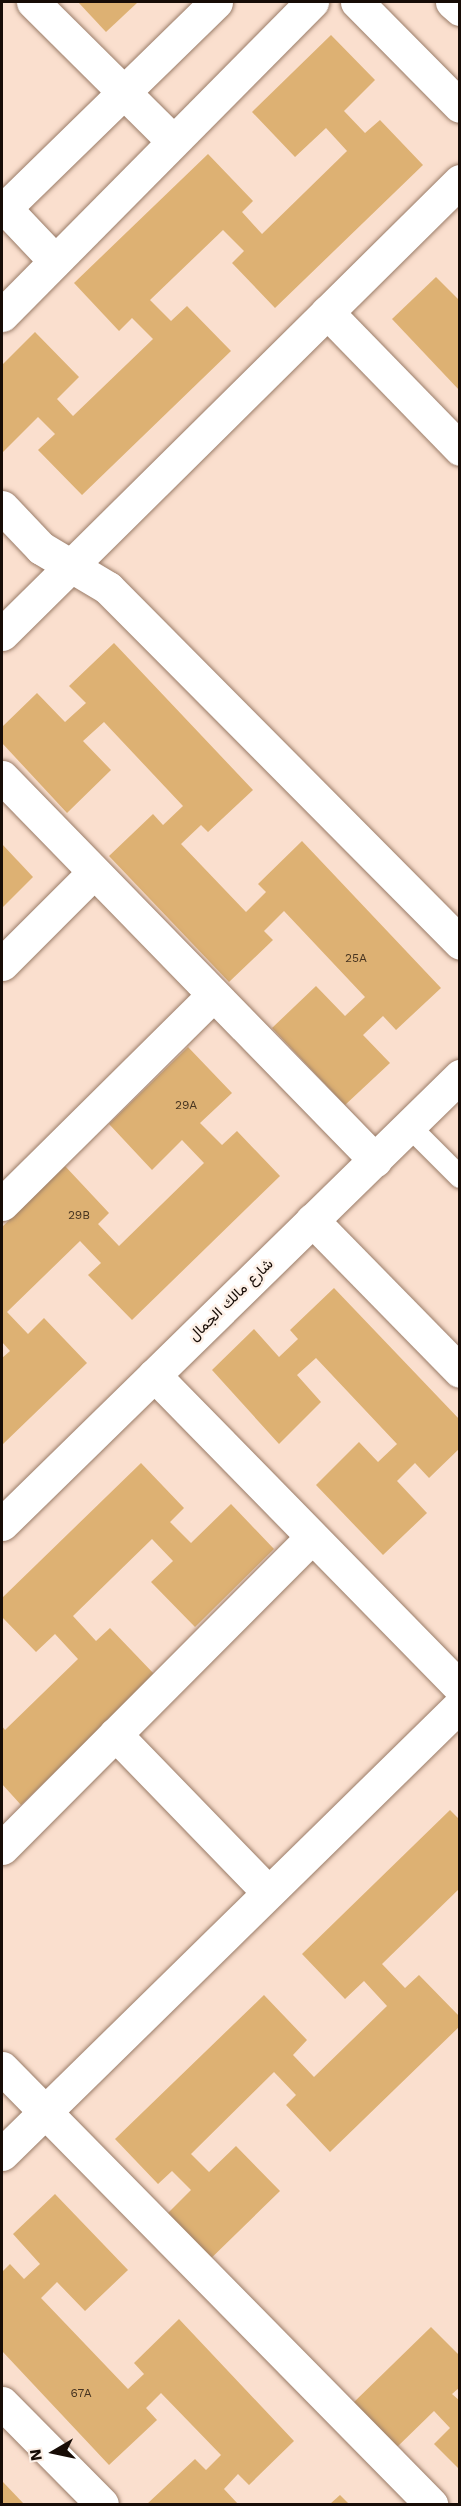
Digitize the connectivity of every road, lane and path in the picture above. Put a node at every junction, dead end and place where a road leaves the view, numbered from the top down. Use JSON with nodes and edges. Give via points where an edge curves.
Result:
{"nodes":[{"id":1,"x":33,"y":2,"type":"edge"},
{"id":2,"x":216,"y":2,"type":"edge"},
{"id":3,"x":312,"y":2,"type":"edge"},
{"id":4,"x":357,"y":2,"type":"edge"},
{"id":5,"x":452,"y":2,"type":"edge"},
{"id":6,"x":459,"y":9,"type":"edge"},
{"id":7,"x":123,"y":92,"type":"junction"},
{"id":8,"x":459,"y":106,"type":"edge"},
{"id":9,"x":173,"y":141,"type":"junction"},
{"id":10,"x":459,"y":182,"type":"edge"},
{"id":11,"x":3,"y":208,"type":"edge"},
{"id":12,"x":56,"y":261,"type":"junction"},
{"id":13,"x":327,"y":312,"type":"junction"},
{"id":14,"x":2,"y":315,"type":"edge"},
{"id":15,"x":459,"y":449,"type":"edge"},
{"id":16,"x":2,"y":507,"type":"edge"},
{"id":17,"x":72,"y":564,"type":"junction"},
{"id":18,"x":2,"y":634,"type":"edge"},
{"id":19,"x":2,"y":777,"type":"edge"},
{"id":20,"x":94,"y":872,"type":"junction"},
{"id":21,"x":459,"y":943,"type":"edge"},
{"id":22,"x":2,"y":964,"type":"edge"},
{"id":23,"x":213,"y":995,"type":"junction"},
{"id":24,"x":459,"y":1076,"type":"edge"},
{"id":25,"x":409,"y":1126,"type":"junction"},
{"id":26,"x":375,"y":1160,"type":"junction"},
{"id":27,"x":459,"y":1177,"type":"edge"},
{"id":28,"x":2,"y":1204,"type":"edge"},
{"id":29,"x":312,"y":1220,"type":"junction"},
{"id":30,"x":459,"y":1371,"type":"edge"},
{"id":31,"x":154,"y":1375,"type":"junction"},
{"id":32,"x":2,"y":1524,"type":"edge"},
{"id":33,"x":312,"y":1537,"type":"junction"},
{"id":34,"x":459,"y":1688,"type":"edge"},
{"id":35,"x":459,"y":1705,"type":"edge"},
{"id":36,"x":115,"y":1734,"type":"junction"},
{"id":37,"x":2,"y":1848,"type":"edge"},
{"id":38,"x":268,"y":1892,"type":"junction"},
{"id":39,"x":2,"y":2068,"type":"edge"},
{"id":40,"x":45,"y":2112,"type":"junction"},
{"id":41,"x":2,"y":2154,"type":"edge"},
{"id":42,"x":2,"y":2403,"type":"edge"},
{"id":43,"x":102,"y":2505,"type":"edge"},
{"id":44,"x":431,"y":2505,"type":"edge"}],
"edges":[{"from":1,"to":7,"type":"street"},
{"from":2,"to":7,"type":"street"},
{"from":3,"to":9,"type":"street"},
{"from":4,"to":8,"type":"street"},
{"from":5,"to":6,"type":"street"},
{"from":7,"to":9,"type":"street"},
{"from":7,"to":11,"type":"street"},
{"from":9,"to":12,"type":"street"},
{"from":10,"to":13,"type":"street"},
{"from":11,"to":12,"type":"street"},
{"from":12,"to":14,"type":"street"},
{"from":13,"to":15,"type":"street"},
{"from":13,"to":17,"type":"street"},
{"from":16,"to":17,"type":"street","via":[[41,548]]},
{"from":17,"to":18,"type":"street"},
{"from":17,"to":21,"type":"street","via":[[108,588]]},
{"from":19,"to":20,"type":"street"},
{"from":20,"to":22,"type":"street"},
{"from":20,"to":23,"type":"street"},
{"from":23,"to":26,"type":"street"},
{"from":23,"to":28,"type":"street"},
{"from":24,"to":25,"type":"street","name":"شارع مالك الجمال"},
{"from":25,"to":26,"type":"street","name":"شارع مالك الجمال"},
{"from":25,"to":27,"type":"lane"},
{"from":26,"to":29,"type":"street","name":"شارع مالك الجمال"},
{"from":29,"to":30,"type":"street"},
{"from":29,"to":31,"type":"street","name":"شارع مالك الجمال"},
{"from":31,"to":32,"type":"street","name":"شارع مالك الجمال"},
{"from":31,"to":33,"type":"street"},
{"from":33,"to":34,"type":"street"},
{"from":33,"to":36,"type":"street"},
{"from":35,"to":38,"type":"street"},
{"from":36,"to":37,"type":"street"},
{"from":36,"to":38,"type":"street"},
{"from":38,"to":40,"type":"street"},
{"from":39,"to":40,"type":"street"},
{"from":40,"to":41,"type":"street"},
{"from":40,"to":44,"type":"street"},
{"from":42,"to":43,"type":"street"}]}
